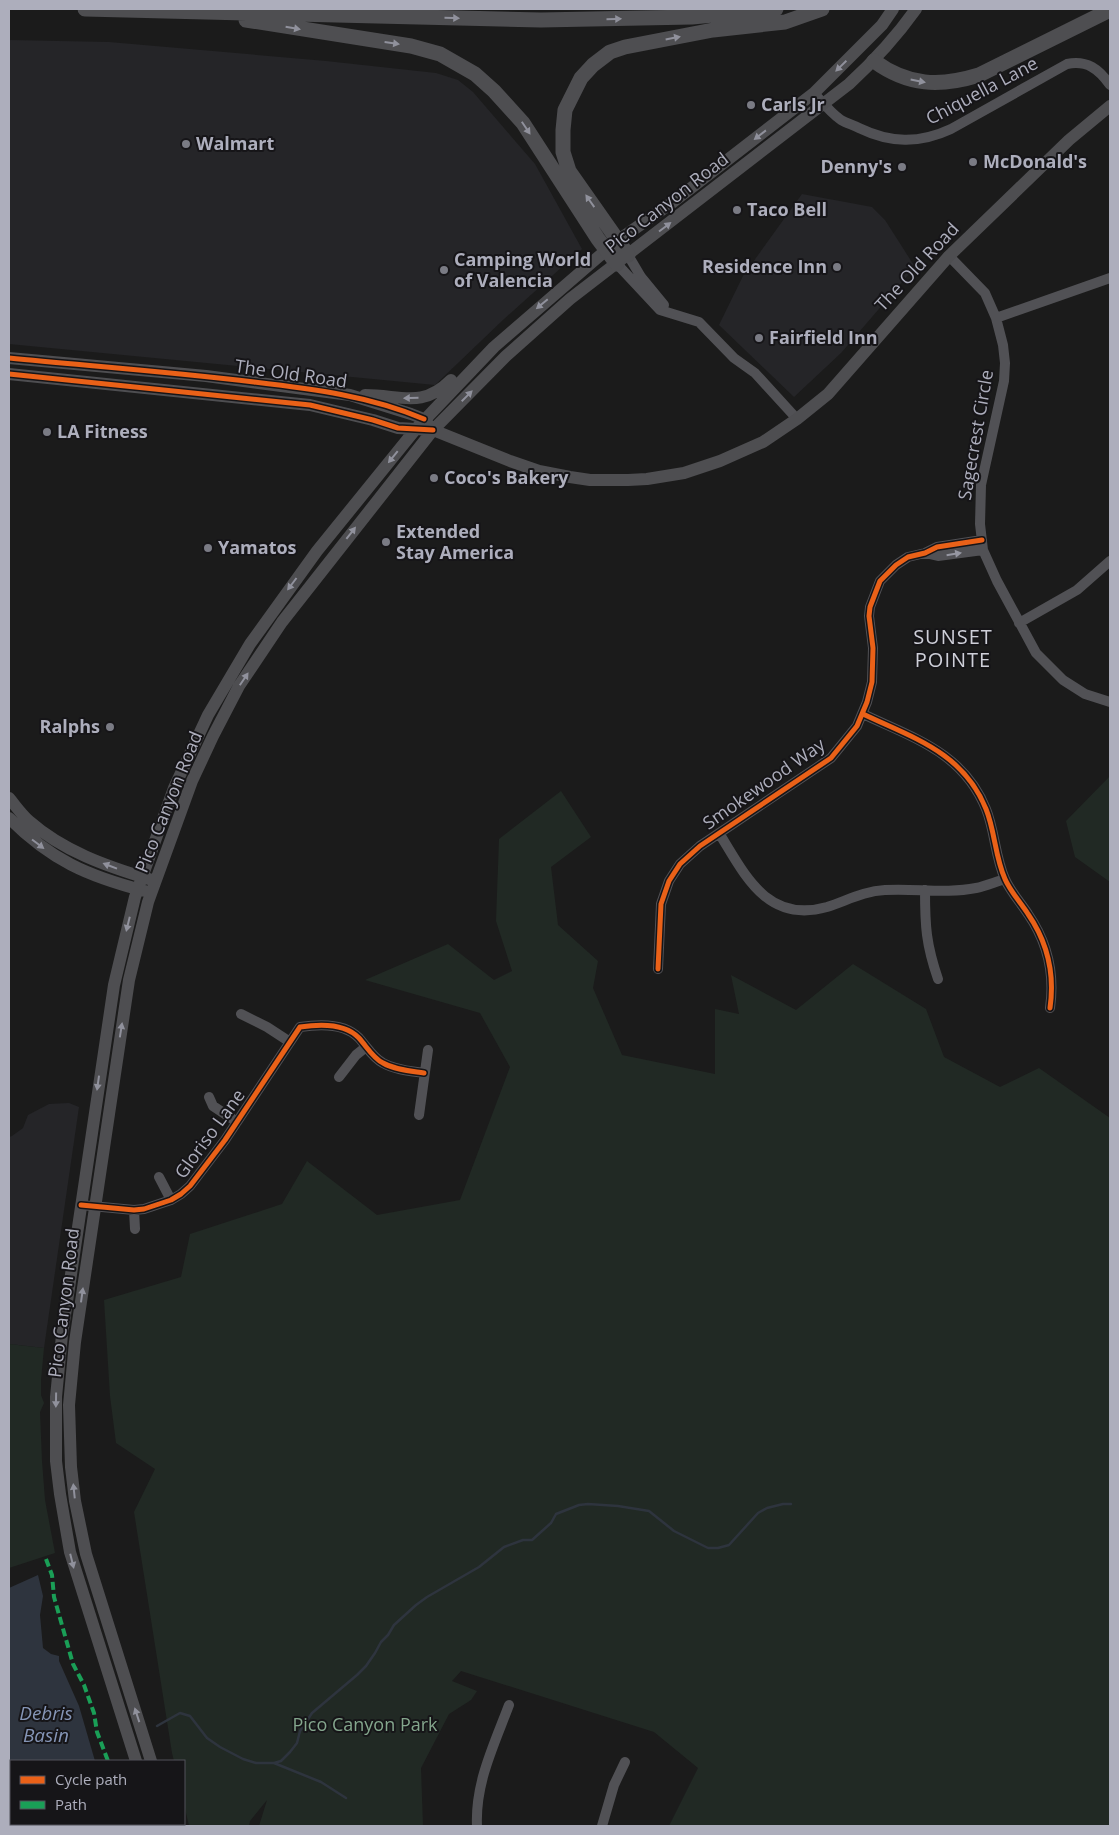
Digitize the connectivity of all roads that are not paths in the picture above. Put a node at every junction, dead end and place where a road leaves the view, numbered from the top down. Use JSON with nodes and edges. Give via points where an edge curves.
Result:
{"nodes":[{"id":1,"x":85,"y":9,"type":"edge"},
{"id":2,"x":776,"y":9,"type":"edge"},
{"id":3,"x":822,"y":9,"type":"edge"},
{"id":4,"x":893,"y":9,"type":"edge"},
{"id":5,"x":1110,"y":10,"type":"edge"},
{"id":6,"x":193,"y":12,"type":"junction"},
{"id":7,"x":913,"y":13,"type":"edge"},
{"id":8,"x":874,"y":61,"type":"junction"},
{"id":9,"x":1110,"y":85,"type":"edge"},
{"id":10,"x":814,"y":93,"type":"junction"},
{"id":11,"x":824,"y":105,"type":"junction"},
{"id":12,"x":1110,"y":106,"type":"edge"},
{"id":13,"x":612,"y":245,"type":"junction"},
{"id":14,"x":949,"y":256,"type":"junction"},
{"id":15,"x":623,"y":259,"type":"junction"},
{"id":16,"x":1110,"y":278,"type":"edge"},
{"id":17,"x":996,"y":318,"type":"junction"},
{"id":18,"x":494,"y":347,"type":"junction"},
{"id":19,"x":9,"y":358,"type":"edge"},
{"id":20,"x":9,"y":374,"type":"edge"},
{"id":21,"x":350,"y":395,"type":"junction"},
{"id":22,"x":424,"y":419,"type":"junction"},
{"id":23,"x":797,"y":419,"type":"junction"},
{"id":24,"x":415,"y":430,"type":"junction"},
{"id":25,"x":432,"y":430,"type":"junction"},
{"id":26,"x":982,"y":545,"type":"junction"},
{"id":27,"x":1110,"y":561,"type":"edge"},
{"id":28,"x":1019,"y":622,"type":"junction"},
{"id":29,"x":1110,"y":702,"type":"edge"},
{"id":30,"x":863,"y":714,"type":"junction"},
{"id":31,"x":9,"y":798,"type":"edge"},
{"id":32,"x":9,"y":818,"type":"edge"},
{"id":33,"x":719,"y":833,"type":"junction"},
{"id":34,"x":141,"y":876,"type":"junction"},
{"id":35,"x":1005,"y":879,"type":"junction"},
{"id":36,"x":154,"y":887,"type":"junction"},
{"id":37,"x":137,"y":889,"type":"junction"},
{"id":38,"x":925,"y":890,"type":"junction"},
{"id":39,"x":658,"y":969,"type":"dead end"},
{"id":40,"x":938,"y":979,"type":"dead end"},
{"id":41,"x":1050,"y":1008,"type":"dead end"},
{"id":42,"x":241,"y":1014,"type":"dead end"},
{"id":43,"x":290,"y":1042,"type":"junction"},
{"id":44,"x":366,"y":1047,"type":"junction"},
{"id":45,"x":428,"y":1050,"type":"dead end"},
{"id":46,"x":424,"y":1073,"type":"junction"},
{"id":47,"x":339,"y":1077,"type":"dead end"},
{"id":48,"x":209,"y":1097,"type":"dead end"},
{"id":49,"x":418,"y":1115,"type":"dead end"},
{"id":50,"x":237,"y":1122,"type":"junction"},
{"id":51,"x":159,"y":1177,"type":"dead end"},
{"id":52,"x":170,"y":1200,"type":"junction"},
{"id":53,"x":81,"y":1205,"type":"junction"},
{"id":54,"x":94,"y":1206,"type":"junction"},
{"id":55,"x":134,"y":1210,"type":"junction"},
{"id":56,"x":135,"y":1229,"type":"dead end"},
{"id":57,"x":509,"y":1705,"type":"dead end"},
{"id":58,"x":136,"y":1760,"type":"edge"},
{"id":59,"x":151,"y":1760,"type":"edge"},
{"id":60,"x":626,"y":1762,"type":"dead end"},
{"id":61,"x":477,"y":1826,"type":"edge"},
{"id":62,"x":602,"y":1826,"type":"edge"}],
"edges":[{"from":1,"to":6,"type":"highway"},
{"from":6,"to":2,"type":"highway","one_way":true,"via":[[541,20],[692,17]]},
{"from":13,"to":3,"type":"highway","one_way":true,"via":[[569,171],[563,152],[565,110],[581,78],[610,52],[625,47],[713,30],[785,22]]},
{"from":4,"to":10,"type":"main road","name":"Pico Canyon Road","one_way":true,"via":[[868,40]]},
{"from":8,"to":5,"type":"highway","one_way":true,"via":[[902,77],[921,82],[960,81],[979,75]]},
{"from":6,"to":13,"type":"highway","one_way":true,"via":[[411,46],[440,54],[475,74],[523,123]]},
{"from":7,"to":8,"type":"main road","name":"Pico Canyon Road"},
{"from":8,"to":11,"type":"main road","name":"Pico Canyon Road"},
{"from":9,"to":11,"type":"street","name":"Chiquella Lane","via":[[1092,66],[1066,64],[950,129],[914,140],[876,136],[840,120]]},
{"from":10,"to":11,"type":"street","name":"Chiquella Lane"},
{"from":10,"to":13,"type":"main road","name":"Pico Canyon Road","one_way":true},
{"from":15,"to":11,"type":"main road","name":"Pico Canyon Road","one_way":true},
{"from":12,"to":14,"type":"main road","name":"The Old Road","via":[[1062,146]]},
{"from":13,"to":15,"type":"highway"},
{"from":13,"to":18,"type":"main road","name":"Pico Canyon Road","one_way":true},
{"from":14,"to":17,"type":"street","name":"Sagecrest Circle","via":[[984,293]]},
{"from":14,"to":23,"type":"main road","name":"The Old Road","via":[[828,394]]},
{"from":15,"to":23,"type":"street","via":[[663,304],[699,322],[734,358],[755,372]]},
{"from":25,"to":15,"type":"main road","name":"Pico Canyon Road","one_way":true,"via":[[525,338]]},
{"from":16,"to":17,"type":"street"},
{"from":17,"to":26,"type":"street","name":"Sagecrest Circle","via":[[1004,345],[1004,381],[981,485]]},
{"from":18,"to":21,"type":"main road","one_way":true,"via":[[480,352],[439,392],[431,395],[414,399]]},
{"from":18,"to":22,"type":"main road","name":"Pico Canyon Road"},
{"from":19,"to":21,"type":"main road","name":"The Old Road","via":[[200,375]]},
{"from":20,"to":24,"type":"main road","name":"The Old Road","via":[[310,406]]},
{"from":21,"to":22,"type":"main road","name":"The Old Road"},
{"from":22,"to":24,"type":"main road","name":"Pico Canyon Road"},
{"from":22,"to":25,"type":"main road"},
{"from":23,"to":25,"type":"main road","name":"The Old Road","via":[[763,442],[720,462],[675,474],[628,480],[590,480],[549,473]]},
{"from":24,"to":25,"type":"main road","name":"The Old Road"},
{"from":24,"to":34,"type":"main road","name":"Pico Canyon Road","one_way":true,"via":[[272,611],[234,668],[182,771]]},
{"from":36,"to":25,"type":"main road","name":"Pico Canyon Road","one_way":true,"via":[[192,781],[239,686],[295,604]]},
{"from":26,"to":28,"type":"street","name":"Sagecrest Circle","via":[[996,581]]},
{"from":26,"to":30,"type":"street","name":"Smokewood Way","via":[[938,556],[925,553],[908,557],[880,581],[869,616],[873,648],[872,682]]},
{"from":27,"to":28,"type":"street","via":[[1077,590]]},
{"from":28,"to":29,"type":"street","name":"Sagecrest Circle","via":[[1036,652],[1063,680],[1085,694]]},
{"from":30,"to":33,"type":"street","name":"Smokewood Way","via":[[831,758]]},
{"from":30,"to":35,"type":"street","via":[[929,744],[959,768],[986,808]]},
{"from":34,"to":31,"type":"main road","one_way":true,"via":[[111,867],[49,836],[28,820]]},
{"from":32,"to":37,"type":"main road","one_way":true,"via":[[29,837],[65,862],[87,873]]},
{"from":33,"to":38,"type":"street","via":[[756,890],[792,909],[816,909],[870,892]]},
{"from":33,"to":39,"type":"street","name":"Smokewood Way","via":[[688,856],[669,881],[662,904]]},
{"from":34,"to":36,"type":"main road"},
{"from":34,"to":37,"type":"main road","name":"Pico Canyon Road"},
{"from":35,"to":38,"type":"street","via":[[976,888]]},
{"from":35,"to":41,"type":"street","via":[[1041,934],[1053,976]]},
{"from":36,"to":37,"type":"main road"},
{"from":54,"to":36,"type":"main road","name":"Pico Canyon Road","one_way":true,"via":[[129,980]]},
{"from":37,"to":53,"type":"main road","name":"Pico Canyon Road","one_way":true,"via":[[114,985]]},
{"from":38,"to":40,"type":"street","via":[[926,935]]},
{"from":42,"to":43,"type":"street"},
{"from":43,"to":44,"type":"street","name":"Gloriso Lane","via":[[300,1027],[316,1025],[344,1029],[358,1037]]},
{"from":43,"to":50,"type":"street","name":"Gloriso Lane"},
{"from":44,"to":46,"type":"street","via":[[384,1064]]},
{"from":44,"to":47,"type":"street"},
{"from":45,"to":46,"type":"street"},
{"from":46,"to":49,"type":"street"},
{"from":48,"to":50,"type":"street","via":[[213,1106]]},
{"from":50,"to":52,"type":"street","name":"Gloriso Lane","via":[[190,1186]]},
{"from":51,"to":52,"type":"street"},
{"from":52,"to":55,"type":"street","name":"Gloriso Lane"},
{"from":53,"to":54,"type":"street","name":"Gloriso Lane"},
{"from":53,"to":58,"type":"main road","name":"Pico Canyon Road","one_way":true,"via":[[56,1388],[56,1461],[74,1571]]},
{"from":54,"to":55,"type":"street","name":"Gloriso Lane"},
{"from":59,"to":54,"type":"main road","name":"Pico Canyon Road","one_way":true,"via":[[86,1554],[71,1467],[70,1405],[75,1342]]},
{"from":55,"to":56,"type":"street"},
{"from":57,"to":61,"type":"street","via":[[480,1784]]},
{"from":60,"to":62,"type":"street","via":[[614,1784]]}]}
